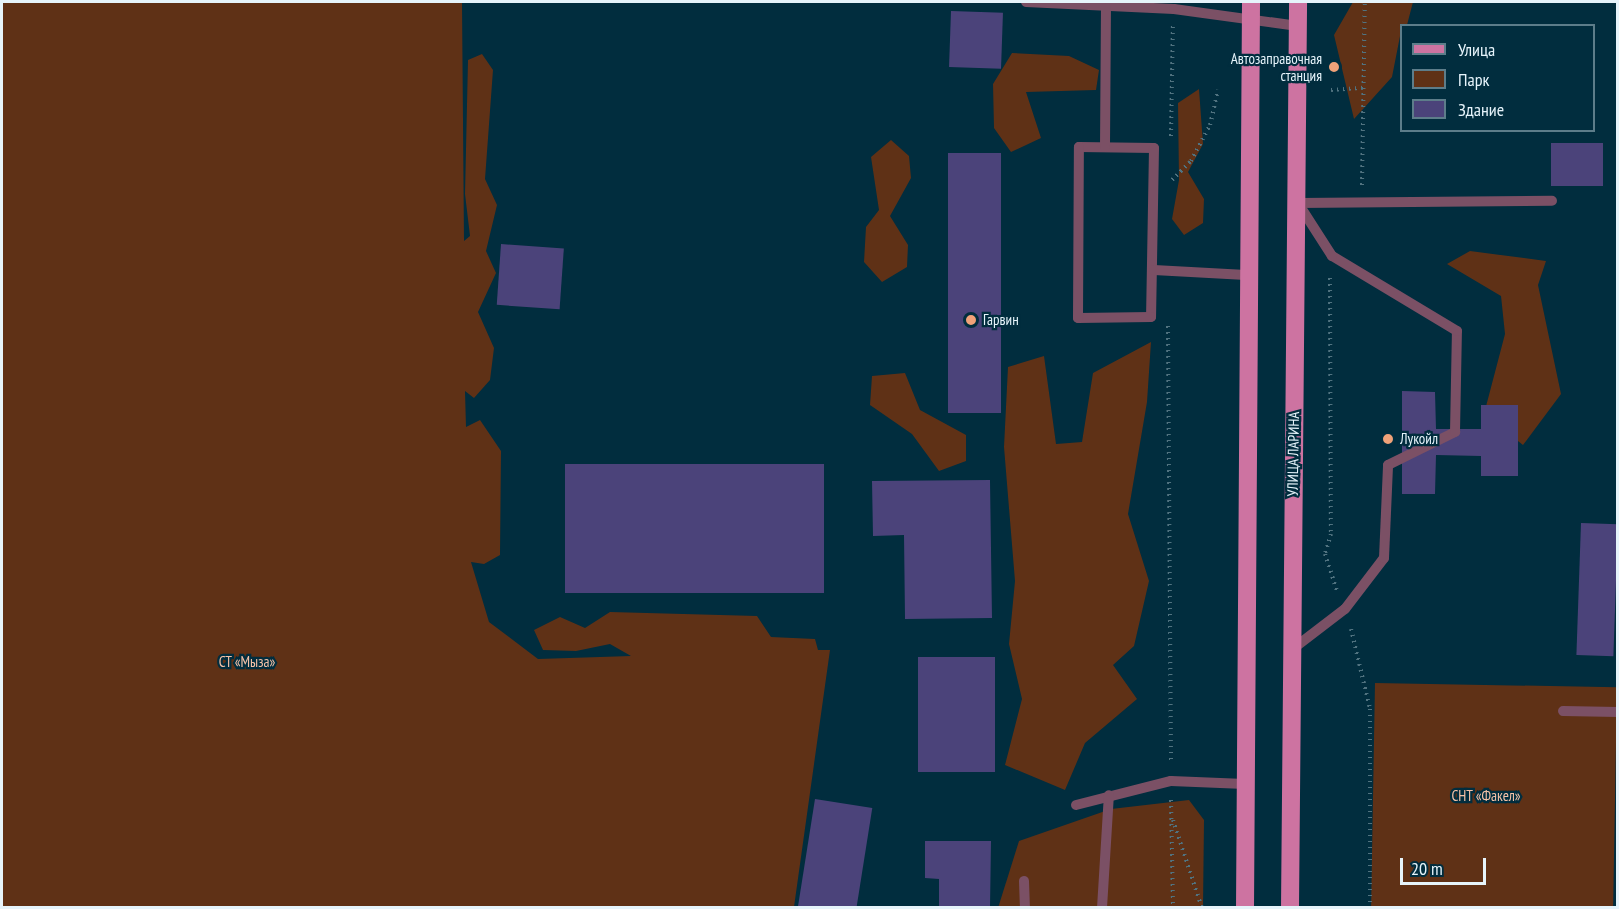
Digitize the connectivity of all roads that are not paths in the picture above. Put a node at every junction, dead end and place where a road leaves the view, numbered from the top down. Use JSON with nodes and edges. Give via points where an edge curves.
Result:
{"nodes":[{"id":1,"x":1026,"y":2,"type":"edge"},
{"id":2,"x":1251,"y":2,"type":"edge"},
{"id":3,"x":1298,"y":2,"type":"edge"},
{"id":4,"x":1106,"y":8,"type":"junction"},
{"id":5,"x":1251,"y":23,"type":"junction"},
{"id":6,"x":1298,"y":27,"type":"junction"},
{"id":7,"x":1105,"y":147,"type":"junction"},
{"id":8,"x":1552,"y":201,"type":"dead end"},
{"id":9,"x":1298,"y":203,"type":"junction"},
{"id":10,"x":1154,"y":270,"type":"junction"},
{"id":11,"x":1246,"y":275,"type":"junction"},
{"id":12,"x":1290,"y":652,"type":"junction"},
{"id":13,"x":1563,"y":711,"type":"dead end"},
{"id":14,"x":1617,"y":712,"type":"edge"},
{"id":15,"x":1245,"y":784,"type":"junction"},
{"id":16,"x":1109,"y":795,"type":"junction"},
{"id":17,"x":1076,"y":805,"type":"dead end"},
{"id":18,"x":1024,"y":881,"type":"dead end"},
{"id":19,"x":1025,"y":908,"type":"edge"},
{"id":20,"x":1102,"y":908,"type":"edge"},
{"id":21,"x":1245,"y":908,"type":"edge"},
{"id":22,"x":1290,"y":908,"type":"edge"}],
"edges":[{"from":1,"to":4,"type":"lane"},
{"from":2,"to":5,"type":"main road"},
{"from":3,"to":6,"type":"main road","name":"УЛИЦА ЛАРИНА"},
{"from":4,"to":5,"type":"lane","via":[[1174,9]]},
{"from":4,"to":7,"type":"lane"},
{"from":5,"to":6,"type":"lane"},
{"from":5,"to":11,"type":"main road"},
{"from":6,"to":9,"type":"main road","name":"УЛИЦА ЛАРИНА"},
{"from":7,"to":10,"type":"lane","via":[[1154,148]]},
{"from":7,"to":10,"type":"lane","via":[[1079,147],[1078,318],[1151,317]]},
{"from":8,"to":9,"type":"lane"},
{"from":9,"to":12,"type":"main road","name":"УЛИЦА ЛАРИНА"},
{"from":9,"to":12,"type":"lane","via":[[1332,256],[1457,332],[1455,432],[1388,465],[1384,558],[1345,609]]},
{"from":10,"to":11,"type":"lane"},
{"from":11,"to":15,"type":"main road"},
{"from":12,"to":22,"type":"main road","name":"УЛИЦА ЛАРИНА"},
{"from":13,"to":14,"type":"lane"},
{"from":15,"to":16,"type":"lane","via":[[1171,781]]},
{"from":15,"to":21,"type":"main road"},
{"from":16,"to":17,"type":"lane"},
{"from":16,"to":20,"type":"lane"},
{"from":18,"to":19,"type":"lane"}]}
